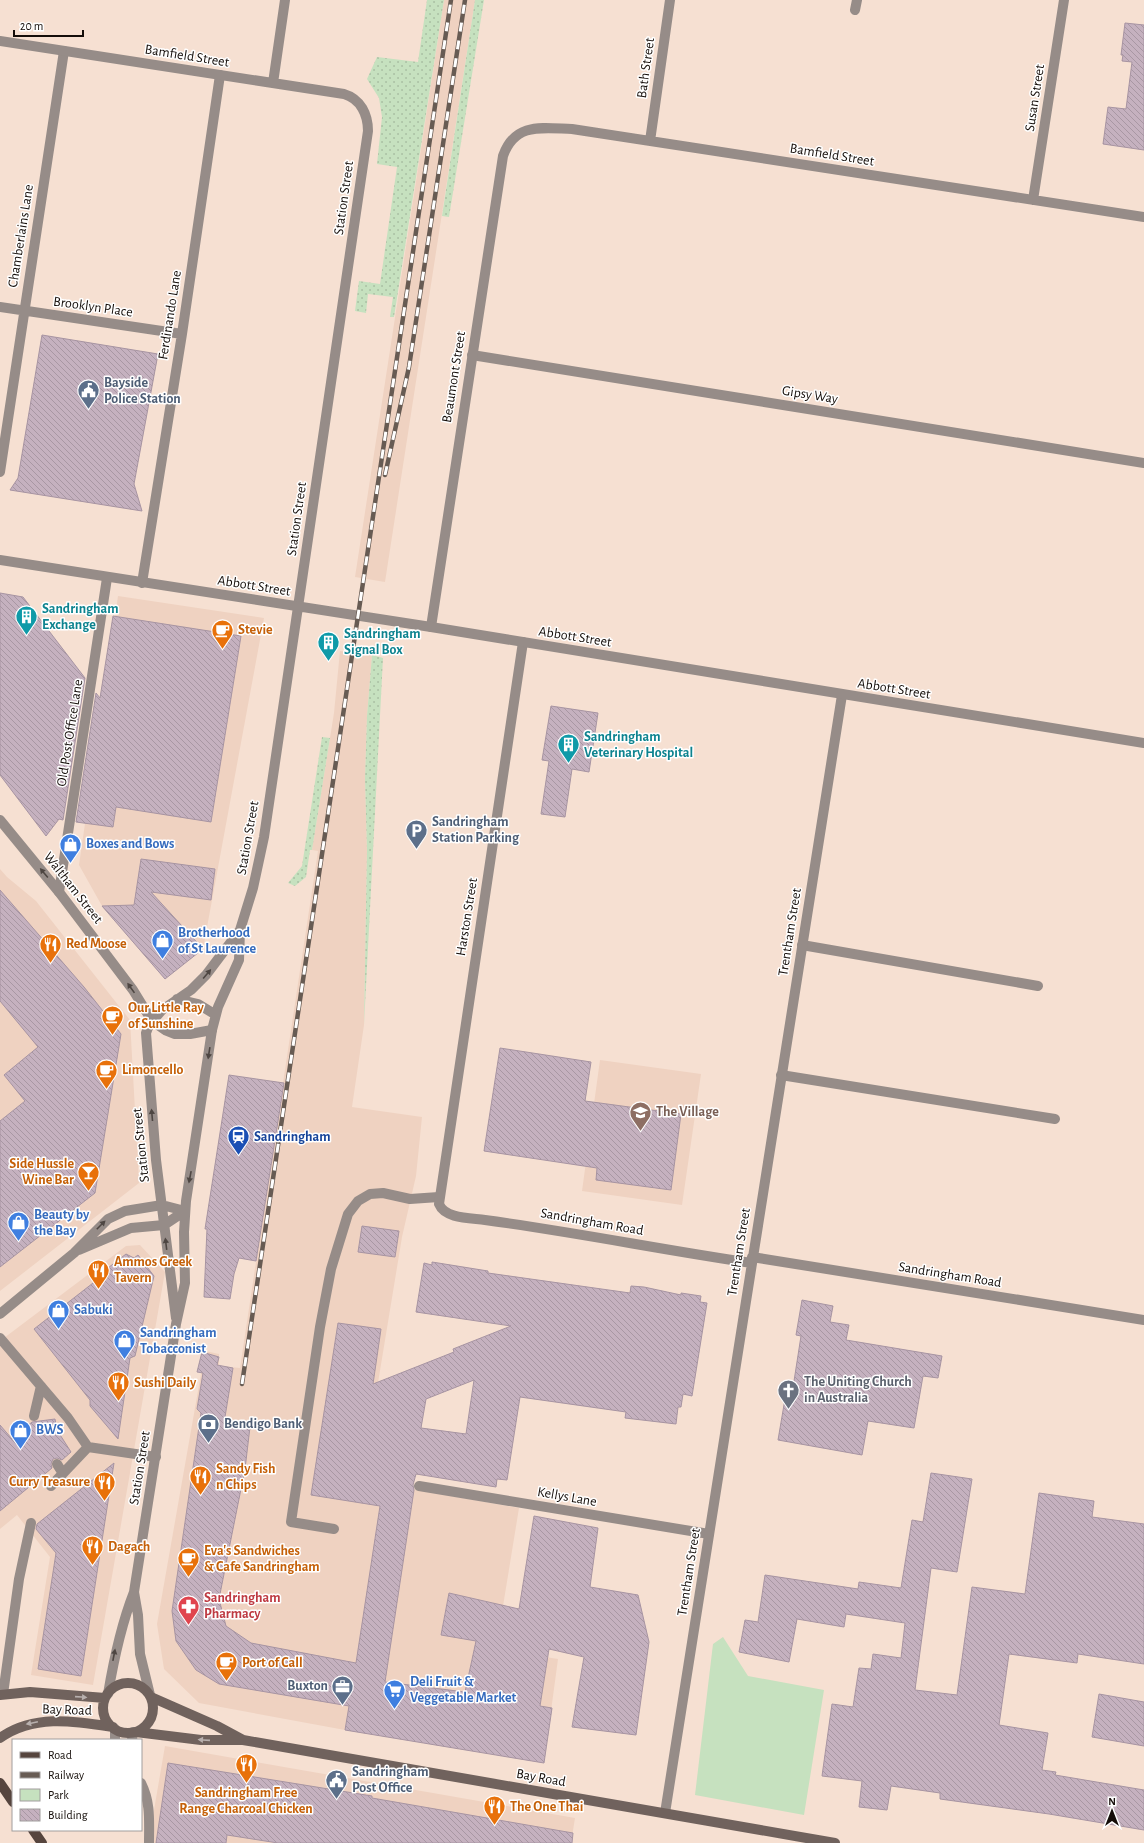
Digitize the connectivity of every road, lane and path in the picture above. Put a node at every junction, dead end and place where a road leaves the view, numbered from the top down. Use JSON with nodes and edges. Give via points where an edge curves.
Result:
{"nodes":[{"id":1,"x":285,"y":0,"type":"edge"},
{"id":2,"x":670,"y":0,"type":"edge"},
{"id":3,"x":1064,"y":0,"type":"edge"},
{"id":4,"x":0,"y":41,"type":"edge"},
{"id":5,"x":64,"y":51,"type":"junction"},
{"id":6,"x":220,"y":75,"type":"junction"},
{"id":7,"x":273,"y":82,"type":"junction"},
{"id":8,"x":363,"y":110,"type":"joint"},
{"id":9,"x":516,"y":135,"type":"joint"},
{"id":10,"x":650,"y":141,"type":"junction"},
{"id":11,"x":1033,"y":200,"type":"junction"},
{"id":12,"x":1144,"y":217,"type":"edge"},
{"id":13,"x":0,"y":307,"type":"edge"},
{"id":14,"x":24,"y":310,"type":"junction"},
{"id":15,"x":182,"y":334,"type":"junction"},
{"id":16,"x":472,"y":355,"type":"junction"},
{"id":17,"x":1144,"y":463,"type":"edge"},
{"id":18,"x":0,"y":472,"type":"edge"},
{"id":19,"x":0,"y":560,"type":"edge"},
{"id":20,"x":107,"y":578,"type":"junction"},
{"id":21,"x":142,"y":583,"type":"junction"},
{"id":22,"x":298,"y":607,"type":"junction"},
{"id":23,"x":431,"y":627,"type":"junction"},
{"id":24,"x":523,"y":642,"type":"junction"},
{"id":25,"x":842,"y":695,"type":"junction"},
{"id":26,"x":1144,"y":743,"type":"edge"},
{"id":27,"x":0,"y":820,"type":"edge"},
{"id":28,"x":59,"y":892,"type":"junction"},
{"id":29,"x":240,"y":930,"type":"junction"},
{"id":30,"x":802,"y":945,"type":"junction"},
{"id":31,"x":1038,"y":986,"type":"dead end"},
{"id":32,"x":177,"y":998,"type":"junction"},
{"id":33,"x":216,"y":1015,"type":"junction"},
{"id":34,"x":152,"y":1021,"type":"junction"},
{"id":35,"x":212,"y":1030,"type":"junction"},
{"id":36,"x":781,"y":1075,"type":"junction"},
{"id":37,"x":1055,"y":1119,"type":"dead end"},
{"id":38,"x":439,"y":1197,"type":"junction"},
{"id":39,"x":162,"y":1205,"type":"junction"},
{"id":40,"x":185,"y":1212,"type":"junction"},
{"id":41,"x":164,"y":1225,"type":"junction"},
{"id":42,"x":74,"y":1253,"type":"junction"},
{"id":43,"x":752,"y":1260,"type":"junction"},
{"id":44,"x":0,"y":1314,"type":"edge"},
{"id":45,"x":1144,"y":1320,"type":"edge"},
{"id":46,"x":176,"y":1324,"type":"junction"},
{"id":47,"x":0,"y":1338,"type":"edge"},
{"id":48,"x":41,"y":1386,"type":"junction"},
{"id":49,"x":34,"y":1416,"type":"dead end"},
{"id":50,"x":88,"y":1447,"type":"junction"},
{"id":51,"x":156,"y":1457,"type":"junction"},
{"id":52,"x":51,"y":1486,"type":"dead end"},
{"id":53,"x":419,"y":1486,"type":"dead end"},
{"id":54,"x":31,"y":1523,"type":"dead end"},
{"id":55,"x":334,"y":1529,"type":"dead end"},
{"id":56,"x":709,"y":1534,"type":"junction"},
{"id":57,"x":134,"y":1592,"type":"junction"},
{"id":58,"x":1,"y":1695,"type":"edge"},
{"id":59,"x":106,"y":1696,"type":"junction"},
{"id":60,"x":150,"y":1696,"type":"junction"},
{"id":61,"x":114,"y":1728,"type":"junction"},
{"id":62,"x":134,"y":1735,"type":"edge"},
{"id":63,"x":0,"y":1738,"type":"edge"},
{"id":64,"x":115,"y":1739,"type":"edge"},
{"id":65,"x":243,"y":1740,"type":"junction"},
{"id":66,"x":0,"y":1783,"type":"edge"},
{"id":67,"x":142,"y":1785,"type":"edge"},
{"id":68,"x":12,"y":1801,"type":"edge"},
{"id":69,"x":665,"y":1813,"type":"junction"},
{"id":70,"x":34,"y":1831,"type":"edge"},
{"id":71,"x":42,"y":1843,"type":"edge"},
{"id":72,"x":149,"y":1843,"type":"edge"},
{"id":73,"x":835,"y":1843,"type":"edge"}],
"edges":[{"from":1,"to":7,"type":"street"},
{"from":2,"to":10,"type":"street","name":"Bath Street"},
{"from":3,"to":11,"type":"street","name":"Susan Street"},
{"from":4,"to":5,"type":"street","name":"Bamfield Street"},
{"from":5,"to":6,"type":"street","name":"Bamfield Street"},
{"from":5,"to":14,"type":"street","name":"Chamberlains Lane"},
{"from":6,"to":7,"type":"street","name":"Bamfield Street"},
{"from":6,"to":15,"type":"street","name":"Ferdinando Lane"},
{"from":7,"to":8,"type":"street","name":"Bamfield Street","via":[[350,96]]},
{"from":8,"to":22,"type":"street","name":"Station Street","via":[[368,131]]},
{"from":9,"to":10,"type":"street","name":"Bamfield Street","via":[[530,130],[554,128]]},
{"from":9,"to":16,"type":"street","name":"Beaumont Street","via":[[503,156]]},
{"from":10,"to":11,"type":"street","name":"Bamfield Street"},
{"from":11,"to":12,"type":"street","name":"Bamfield Street"},
{"from":13,"to":14,"type":"street","name":"Brooklyn Place"},
{"from":14,"to":15,"type":"street","name":"Brooklyn Place"},
{"from":14,"to":18,"type":"street","name":"Chamberlains Lane"},
{"from":15,"to":21,"type":"street","name":"Ferdinando Lane"},
{"from":16,"to":17,"type":"street","name":"Gipsy Way"},
{"from":16,"to":23,"type":"street","name":"Beaumont Street"},
{"from":19,"to":20,"type":"street","name":"Abbott Street"},
{"from":20,"to":21,"type":"street","name":"Abbott Street"},
{"from":20,"to":28,"type":"street","name":"Old Post Office Lane"},
{"from":21,"to":22,"type":"street","name":"Abbott Street"},
{"from":22,"to":23,"type":"street","name":"Abbott Street"},
{"from":22,"to":29,"type":"street","name":"Station Street","via":[[264,837],[253,888]]},
{"from":23,"to":24,"type":"street","name":"Abbott Street"},
{"from":24,"to":25,"type":"street","name":"Abbott Street"},
{"from":24,"to":38,"type":"street","name":"Harston Street"},
{"from":25,"to":26,"type":"street","name":"Abbott Street"},
{"from":25,"to":30,"type":"street","name":"Trentham Street"},
{"from":28,"to":27,"type":"street","name":"Waltham Street","one_way":true},
{"from":34,"to":28,"type":"street","name":"Waltham Street","one_way":true,"via":[[133,990]]},
{"from":32,"to":29,"type":"street","name":"Station Street","one_way":true,"via":[[191,990],[206,976]]},
{"from":29,"to":33,"type":"street","name":"Station Street","via":[[239,960]]},
{"from":30,"to":31,"type":"street"},
{"from":30,"to":36,"type":"street","name":"Trentham Street"},
{"from":32,"to":33,"type":"street","via":[[198,1004]]},
{"from":32,"to":34,"type":"street","name":"Station Street"},
{"from":33,"to":35,"type":"street","name":"Station Street"},
{"from":34,"to":35,"type":"street","name":"Waltham Street","via":[[175,1034]]},
{"from":39,"to":34,"type":"street","name":"Station Street","one_way":true,"via":[[146,1043],[147,1028]]},
{"from":35,"to":40,"type":"street","name":"Station Street","one_way":true},
{"from":36,"to":37,"type":"street"},
{"from":36,"to":43,"type":"street","name":"Trentham Street"},
{"from":38,"to":43,"type":"street","name":"Sandringham Road","via":[[441,1208],[445,1212],[460,1217]]},
{"from":38,"to":55,"type":"street","via":[[410,1199],[383,1193],[370,1194],[358,1201],[348,1214],[331,1269],[320,1327],[291,1522]]},
{"from":39,"to":40,"type":"street"},
{"from":39,"to":41,"type":"street","name":"Station Street"},
{"from":42,"to":39,"type":"street","one_way":true,"via":[[110,1217],[134,1209]]},
{"from":40,"to":41,"type":"street"},
{"from":40,"to":46,"type":"street","name":"Station Street","via":[[185,1283]]},
{"from":41,"to":42,"type":"street","via":[[131,1228]]},
{"from":46,"to":41,"type":"street","name":"Station Street","one_way":true},
{"from":42,"to":44,"type":"street"},
{"from":43,"to":45,"type":"street","name":"Sandringham Road"},
{"from":43,"to":56,"type":"street","name":"Trentham Street"},
{"from":46,"to":51,"type":"street","name":"Station Street"},
{"from":47,"to":48,"type":"street"},
{"from":48,"to":49,"type":"street"},
{"from":48,"to":50,"type":"street"},
{"from":50,"to":51,"type":"street"},
{"from":50,"to":52,"type":"street","via":[[60,1468]]},
{"from":51,"to":57,"type":"street","name":"Station Street"},
{"from":53,"to":56,"type":"street","name":"Kellys Lane"},
{"from":54,"to":58,"type":"street","via":[[19,1579]]},
{"from":56,"to":69,"type":"street","name":"Trentham Street"},
{"from":59,"to":57,"type":"street","name":"Station Street","one_way":true,"via":[[117,1643]]},
{"from":57,"to":60,"type":"street","name":"Station Street","via":[[140,1654]]},
{"from":58,"to":59,"type":"main road","name":"Bay Road","one_way":true,"via":[[30,1692]]},
{"from":59,"to":60,"type":"main road","via":[[115,1687],[129,1683],[139,1685]]},
{"from":59,"to":61,"type":"main road","via":[[103,1712]]},
{"from":60,"to":62,"type":"main road","via":[[153,1706],[150,1720]]},
{"from":60,"to":65,"type":"main road","name":"Bay Road"},
{"from":61,"to":62,"type":"main road"},
{"from":61,"to":63,"type":"main road","name":"Bay Road","one_way":true,"via":[[51,1721],[19,1727]]},
{"from":61,"to":64,"type":"street"},
{"from":65,"to":62,"type":"main road","name":"Bay Road","one_way":true},
{"from":65,"to":69,"type":"main road","name":"Bay Road"},
{"from":66,"to":68,"type":"main road"},
{"from":67,"to":72,"type":"street","via":[[149,1806]]},
{"from":69,"to":73,"type":"main road","name":"Bay Road"},
{"from":70,"to":71,"type":"main road"}]}
